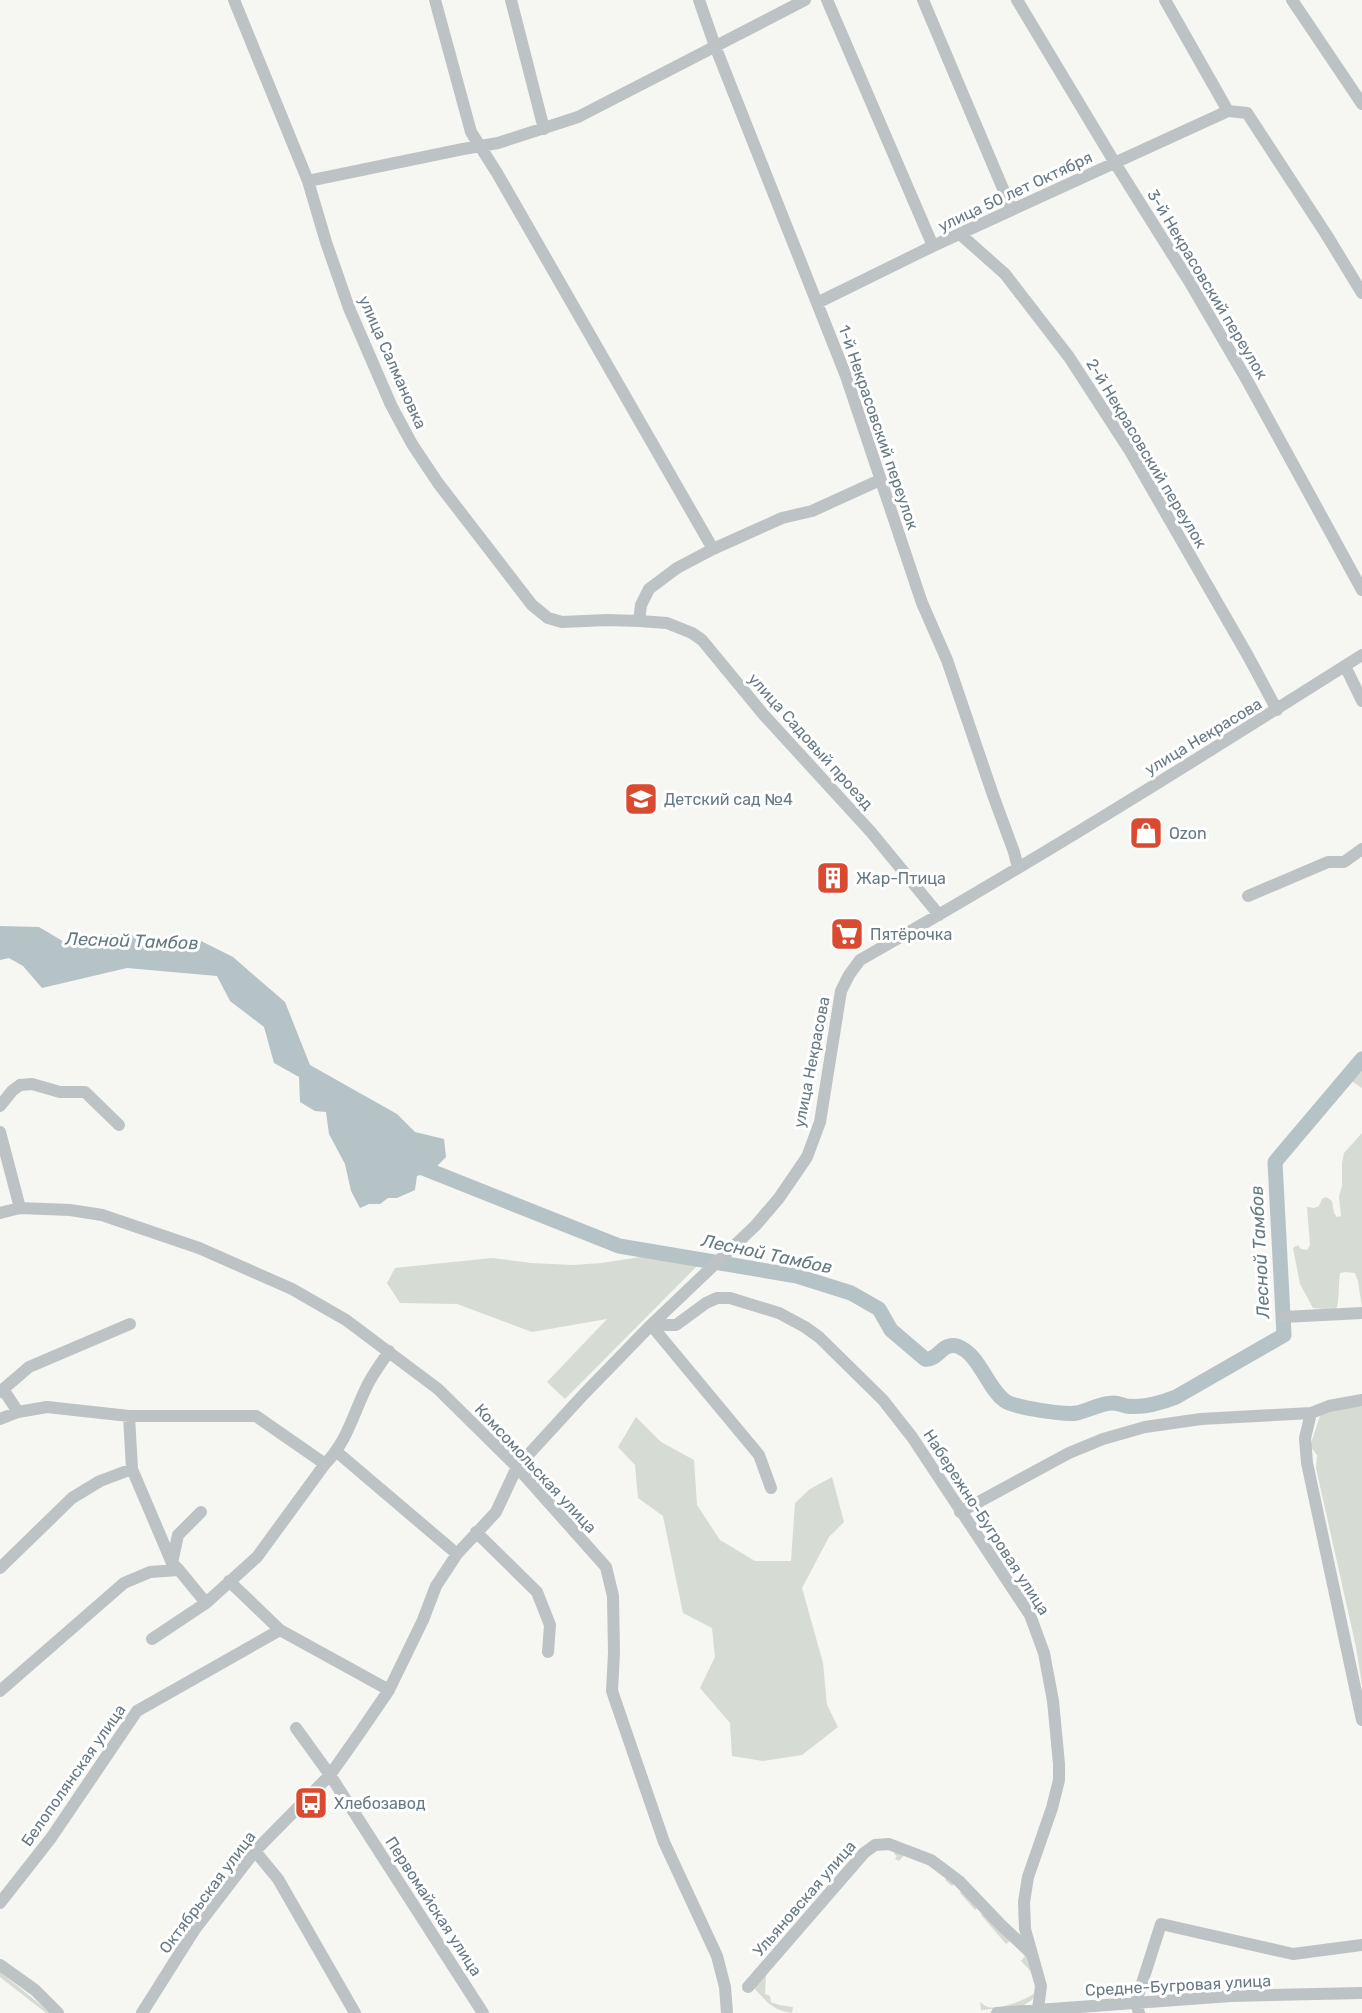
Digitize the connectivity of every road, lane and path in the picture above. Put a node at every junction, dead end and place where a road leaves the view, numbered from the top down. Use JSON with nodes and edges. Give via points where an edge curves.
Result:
{"nodes":[{"id":1,"x":234,"y":0,"type":"edge"},
{"id":2,"x":435,"y":0,"type":"edge"},
{"id":3,"x":511,"y":0,"type":"edge"},
{"id":4,"x":699,"y":0,"type":"edge"},
{"id":5,"x":805,"y":0,"type":"edge"},
{"id":6,"x":827,"y":0,"type":"edge"},
{"id":7,"x":922,"y":0,"type":"edge"},
{"id":8,"x":1017,"y":0,"type":"edge"},
{"id":9,"x":1165,"y":0,"type":"edge"},
{"id":10,"x":1292,"y":0,"type":"edge"},
{"id":11,"x":715,"y":46,"type":"junction"},
{"id":12,"x":1362,"y":104,"type":"edge"},
{"id":13,"x":1228,"y":111,"type":"junction"},
{"id":14,"x":544,"y":129,"type":"junction"},
{"id":15,"x":478,"y":146,"type":"junction"},
{"id":16,"x":1114,"y":163,"type":"junction"},
{"id":17,"x":308,"y":180,"type":"junction"},
{"id":18,"x":1012,"y":210,"type":"junction"},
{"id":19,"x":960,"y":234,"type":"junction"},
{"id":20,"x":933,"y":246,"type":"junction"},
{"id":21,"x":1362,"y":293,"type":"edge"},
{"id":22,"x":817,"y":303,"type":"junction"},
{"id":23,"x":880,"y":480,"type":"junction"},
{"id":24,"x":712,"y":549,"type":"junction"},
{"id":25,"x":1362,"y":590,"type":"edge"},
{"id":26,"x":639,"y":621,"type":"junction"},
{"id":27,"x":1362,"y":655,"type":"edge"},
{"id":28,"x":1345,"y":666,"type":"junction"},
{"id":29,"x":1362,"y":701,"type":"edge"},
{"id":30,"x":1277,"y":710,"type":"junction"},
{"id":31,"x":1362,"y":849,"type":"edge"},
{"id":32,"x":1018,"y":868,"type":"junction"},
{"id":33,"x":1248,"y":896,"type":"dead end"},
{"id":34,"x":939,"y":915,"type":"junction"},
{"id":35,"x":0,"y":1106,"type":"edge"},
{"id":36,"x":119,"y":1125,"type":"dead end"},
{"id":37,"x":0,"y":1132,"type":"edge"},
{"id":38,"x":21,"y":1208,"type":"junction"},
{"id":39,"x":0,"y":1212,"type":"edge"},
{"id":40,"x":1362,"y":1313,"type":"edge"},
{"id":41,"x":1284,"y":1317,"type":"dead end"},
{"id":42,"x":130,"y":1324,"type":"dead end"},
{"id":43,"x":651,"y":1325,"type":"junction"},
{"id":44,"x":389,"y":1351,"type":"junction"},
{"id":45,"x":2,"y":1390,"type":"edge"},
{"id":46,"x":1362,"y":1400,"type":"edge"},
{"id":47,"x":18,"y":1412,"type":"junction"},
{"id":48,"x":1311,"y":1413,"type":"junction"},
{"id":49,"x":129,"y":1416,"type":"junction"},
{"id":50,"x":0,"y":1419,"type":"edge"},
{"id":51,"x":337,"y":1452,"type":"junction"},
{"id":52,"x":325,"y":1464,"type":"junction"},
{"id":53,"x":517,"y":1467,"type":"junction"},
{"id":54,"x":132,"y":1469,"type":"junction"},
{"id":55,"x":771,"y":1488,"type":"dead end"},
{"id":56,"x":201,"y":1512,"type":"dead end"},
{"id":57,"x":960,"y":1512,"type":"junction"},
{"id":58,"x":476,"y":1532,"type":"junction"},
{"id":59,"x":457,"y":1554,"type":"junction"},
{"id":60,"x":176,"y":1567,"type":"junction"},
{"id":61,"x":0,"y":1568,"type":"edge"},
{"id":62,"x":230,"y":1581,"type":"junction"},
{"id":63,"x":206,"y":1603,"type":"junction"},
{"id":64,"x":280,"y":1630,"type":"junction"},
{"id":65,"x":152,"y":1639,"type":"dead end"},
{"id":66,"x":548,"y":1652,"type":"dead end"},
{"id":67,"x":389,"y":1690,"type":"junction"},
{"id":68,"x":0,"y":1691,"type":"edge"},
{"id":69,"x":1362,"y":1720,"type":"edge"},
{"id":70,"x":296,"y":1728,"type":"dead end"},
{"id":71,"x":330,"y":1775,"type":"junction"},
{"id":72,"x":255,"y":1851,"type":"junction"},
{"id":73,"x":0,"y":1902,"type":"edge"},
{"id":74,"x":1362,"y":1945,"type":"edge"},
{"id":75,"x":1032,"y":1953,"type":"junction"},
{"id":76,"x":0,"y":1965,"type":"edge"},
{"id":77,"x":748,"y":1987,"type":"dead end"},
{"id":78,"x":1362,"y":1993,"type":"edge"},
{"id":79,"x":1138,"y":2008,"type":"edge"},
{"id":80,"x":1038,"y":2009,"type":"junction"},
{"id":81,"x":58,"y":2013,"type":"edge"},
{"id":82,"x":142,"y":2013,"type":"edge"},
{"id":83,"x":355,"y":2013,"type":"edge"},
{"id":84,"x":483,"y":2013,"type":"edge"},
{"id":85,"x":727,"y":2013,"type":"edge"},
{"id":86,"x":997,"y":2013,"type":"edge"}],
"edges":[{"from":1,"to":17,"type":"street","name":"улица Салмановка"},
{"from":2,"to":15,"type":"street"},
{"from":3,"to":14,"type":"street"},
{"from":4,"to":11,"type":"street","name":"1-й Некрасовский переулок"},
{"from":5,"to":11,"type":"street"},
{"from":6,"to":20,"type":"street"},
{"from":7,"to":18,"type":"street"},
{"from":8,"to":16,"type":"street","name":"3-й Некрасовский переулок"},
{"from":9,"to":13,"type":"street"},
{"from":10,"to":12,"type":"street"},
{"from":11,"to":14,"type":"street","via":[[578,117]]},
{"from":11,"to":22,"type":"street","name":"1-й Некрасовский переулок"},
{"from":13,"to":16,"type":"street","name":"улица 50 лет Октября"},
{"from":13,"to":21,"type":"street","via":[[1247,113]]},
{"from":14,"to":15,"type":"street"},
{"from":15,"to":17,"type":"street"},
{"from":15,"to":24,"type":"street"},
{"from":16,"to":18,"type":"street","name":"улица 50 лет Октября"},
{"from":16,"to":25,"type":"street","name":"3-й Некрасовский переулок","via":[[1189,281]]},
{"from":17,"to":26,"type":"street","name":"улица Салмановка","via":[[333,264],[391,405],[455,507],[542,615],[562,622]]},
{"from":18,"to":19,"type":"street","name":"улица 50 лет Октября"},
{"from":19,"to":20,"type":"street","name":"улица 50 лет Октября"},
{"from":19,"to":30,"type":"street","name":"2-й Некрасовский переулок","via":[[1005,273],[1069,357],[1130,451]]},
{"from":20,"to":22,"type":"street","name":"улица 50 лет Октября"},
{"from":22,"to":23,"type":"street","name":"1-й Некрасовский переулок"},
{"from":23,"to":24,"type":"street"},
{"from":23,"to":32,"type":"street","name":"1-й Некрасовский переулок"},
{"from":24,"to":26,"type":"street","via":[[654,584],[641,604]]},
{"from":26,"to":34,"type":"street","name":"улица Садовый проезд","via":[[676,626],[702,640]]},
{"from":27,"to":28,"type":"street","name":"улица Некрасова"},
{"from":28,"to":29,"type":"street"},
{"from":28,"to":30,"type":"street","name":"улица Некрасова"},
{"from":30,"to":32,"type":"street","name":"улица Некрасова"},
{"from":31,"to":33,"type":"street","via":[[1344,862],[1328,862]]},
{"from":32,"to":34,"type":"street","name":"улица Некрасова"},
{"from":34,"to":43,"type":"street","name":"улица Некрасова","via":[[860,960],[849,975],[841,991],[820,1122],[807,1157],[756,1225]]},
{"from":35,"to":36,"type":"street","via":[[20,1085],[85,1092]]},
{"from":37,"to":38,"type":"street"},
{"from":38,"to":39,"type":"street","name":"Комсомольская улица"},
{"from":38,"to":44,"type":"street","name":"Комсомольская улица","via":[[102,1215],[199,1248],[292,1289]]},
{"from":40,"to":41,"type":"street"},
{"from":42,"to":45,"type":"street","via":[[29,1367]]},
{"from":43,"to":53,"type":"street","name":"улица Некрасова"},
{"from":43,"to":55,"type":"street","via":[[759,1455]]},
{"from":43,"to":57,"type":"street","name":"Набережно-Бугровая улица","via":[[675,1325],[717,1298],[730,1298],[779,1313],[805,1327],[883,1400]]},
{"from":44,"to":51,"type":"street","via":[[369,1381]]},
{"from":44,"to":53,"type":"street","name":"Комсомольская улица","via":[[438,1389]]},
{"from":45,"to":47,"type":"street"},
{"from":46,"to":48,"type":"street"},
{"from":47,"to":49,"type":"street","via":[[47,1407]]},
{"from":47,"to":50,"type":"street"},
{"from":48,"to":57,"type":"street","via":[[1201,1419],[1144,1427],[1069,1453]]},
{"from":48,"to":69,"type":"street","via":[[1305,1438],[1307,1463]]},
{"from":49,"to":52,"type":"street","via":[[256,1416]]},
{"from":49,"to":54,"type":"street"},
{"from":51,"to":52,"type":"street"},
{"from":51,"to":59,"type":"street"},
{"from":52,"to":62,"type":"street","via":[[257,1557]]},
{"from":53,"to":58,"type":"street","name":"Октябрьская улица","via":[[496,1512]]},
{"from":53,"to":85,"type":"street","name":"Комсомольская улица","via":[[606,1567],[613,1596],[612,1691],[664,1842],[717,1956]]},
{"from":54,"to":60,"type":"street"},
{"from":54,"to":61,"type":"street","via":[[100,1481],[72,1498]]},
{"from":56,"to":60,"type":"street","via":[[178,1535]]},
{"from":57,"to":75,"type":"street","name":"Набережно-Бугровая улица","via":[[1030,1615],[1044,1653],[1053,1701],[1059,1780],[1025,1889],[1025,1929]]},
{"from":58,"to":59,"type":"street","name":"Октябрьская улица"},
{"from":58,"to":66,"type":"street","via":[[537,1592],[550,1625]]},
{"from":59,"to":67,"type":"street","name":"Октябрьская улица","via":[[436,1586]]},
{"from":60,"to":63,"type":"street"},
{"from":60,"to":68,"type":"street","via":[[124,1583]]},
{"from":62,"to":63,"type":"street"},
{"from":62,"to":64,"type":"street"},
{"from":63,"to":65,"type":"street"},
{"from":64,"to":67,"type":"street"},
{"from":64,"to":73,"type":"street","name":"Белополянская улица","via":[[137,1711],[51,1838]]},
{"from":67,"to":71,"type":"street","name":"Октябрьская улица"},
{"from":70,"to":71,"type":"street","name":"Первомайская улица"},
{"from":71,"to":72,"type":"street","name":"Октябрьская улица"},
{"from":71,"to":84,"type":"street","name":"Первомайская улица"},
{"from":72,"to":82,"type":"street","name":"Октябрьская улица","via":[[195,1929]]},
{"from":72,"to":83,"type":"street","via":[[278,1879]]},
{"from":74,"to":79,"type":"street","via":[[1293,1954],[1161,1924]]},
{"from":75,"to":77,"type":"street","name":"Ульяновская улица","via":[[945,1869],[921,1855],[881,1844],[864,1853]]},
{"from":75,"to":80,"type":"street","name":"Набережно-Бугровая улица","via":[[1041,1986]]},
{"from":76,"to":81,"type":"street","via":[[35,1990]]},
{"from":78,"to":79,"type":"street","name":"Средне-Бугровая улица","via":[[1231,1996]]},
{"from":79,"to":80,"type":"street","name":"Средне-Бугровая улица"},
{"from":80,"to":86,"type":"street","name":"Средне-Бугровая улица"}]}
